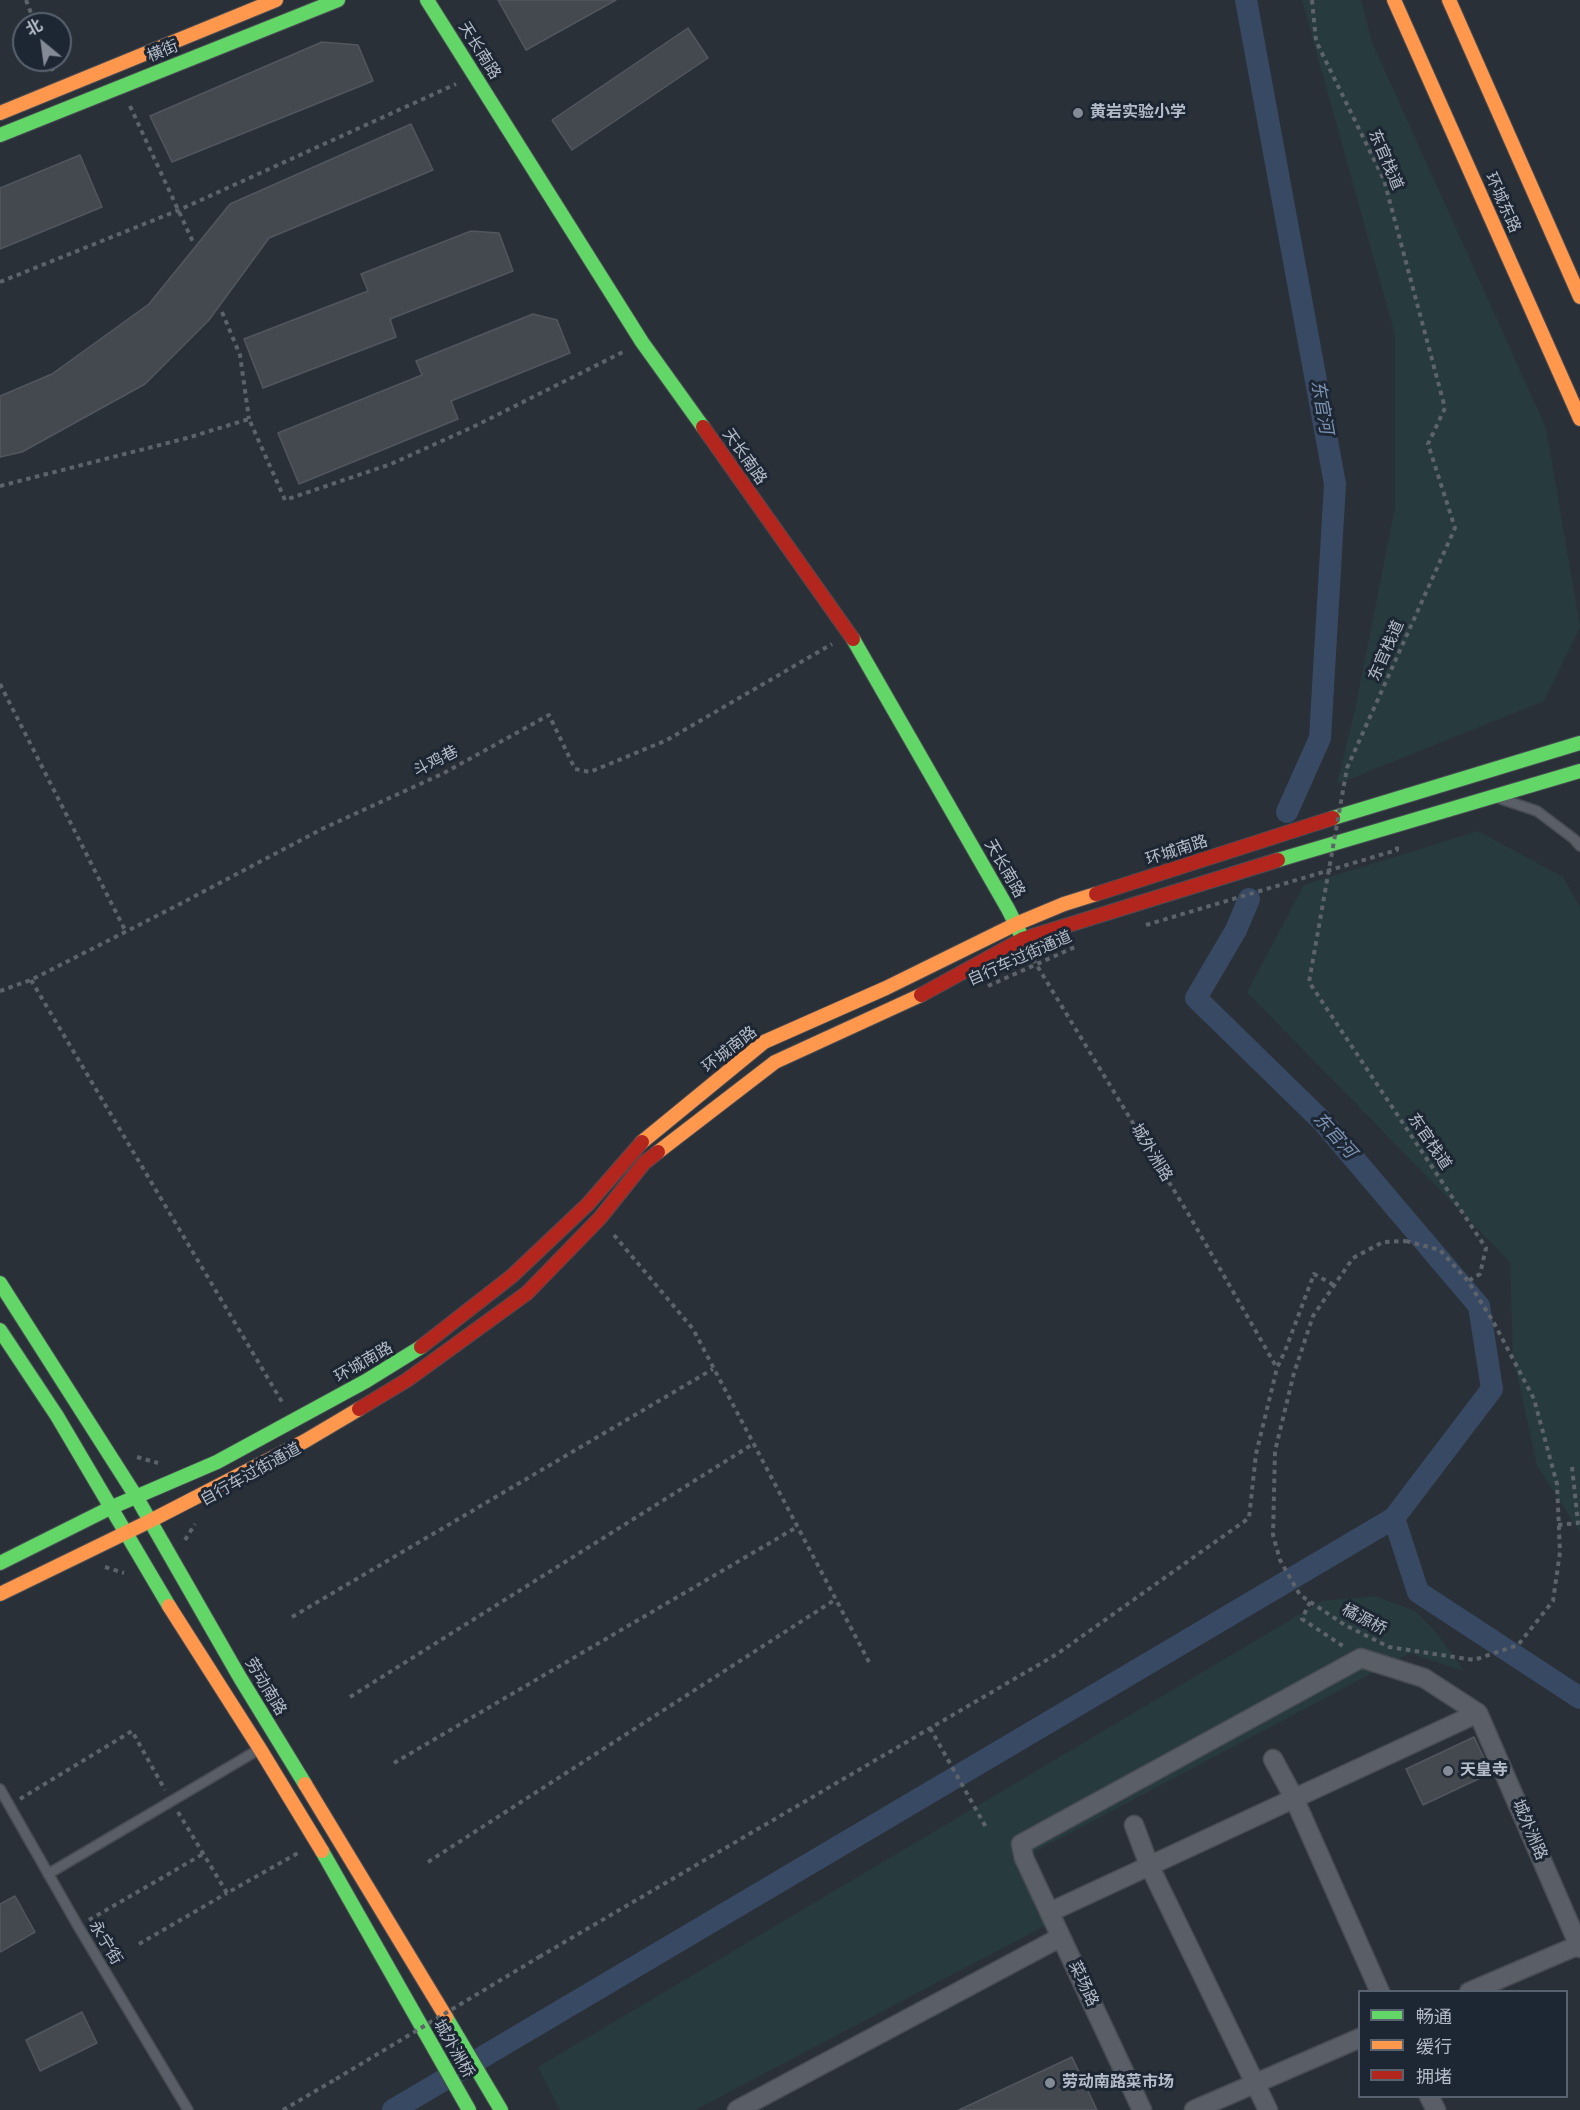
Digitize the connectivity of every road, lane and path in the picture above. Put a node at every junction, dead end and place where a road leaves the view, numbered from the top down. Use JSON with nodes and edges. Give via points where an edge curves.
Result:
{"nodes":[{"id":1,"x":276,"y":0,"type":"edge"},
{"id":2,"x":338,"y":0,"type":"edge"},
{"id":3,"x":427,"y":0,"type":"edge"},
{"id":4,"x":1312,"y":0,"type":"edge"},
{"id":5,"x":1394,"y":0,"type":"edge"},
{"id":6,"x":1449,"y":0,"type":"edge"},
{"id":7,"x":475,"y":75,"type":"junction"},
{"id":8,"x":121,"y":87,"type":"junction"},
{"id":9,"x":0,"y":112,"type":"edge"},
{"id":10,"x":0,"y":135,"type":"edge"},
{"id":11,"x":179,"y":210,"type":"junction"},
{"id":12,"x":193,"y":242,"type":"dead end"},
{"id":13,"x":0,"y":282,"type":"edge"},
{"id":14,"x":1580,"y":297,"type":"edge"},
{"id":15,"x":222,"y":312,"type":"dead end"},
{"id":16,"x":642,"y":342,"type":"junction"},
{"id":17,"x":249,"y":419,"type":"junction"},
{"id":18,"x":1580,"y":419,"type":"edge"},
{"id":19,"x":0,"y":486,"type":"edge"},
{"id":20,"x":850,"y":633,"type":"junction"},
{"id":21,"x":0,"y":684,"type":"edge"},
{"id":22,"x":1580,"y":743,"type":"edge"},
{"id":23,"x":1580,"y":771,"type":"edge"},
{"id":24,"x":1491,"y":795,"type":"junction"},
{"id":25,"x":1580,"y":846,"type":"edge"},
{"id":26,"x":1016,"y":924,"type":"junction"},
{"id":27,"x":126,"y":932,"type":"junction"},
{"id":28,"x":1023,"y":939,"type":"junction"},
{"id":29,"x":1082,"y":944,"type":"dead end"},
{"id":30,"x":1036,"y":963,"type":"junction"},
{"id":31,"x":31,"y":980,"type":"junction"},
{"id":32,"x":986,"y":987,"type":"dead end"},
{"id":33,"x":0,"y":991,"type":"edge"},
{"id":34,"x":600,"y":1218,"type":"junction"},
{"id":35,"x":1468,"y":1281,"type":"junction"},
{"id":36,"x":0,"y":1283,"type":"edge"},
{"id":37,"x":1334,"y":1285,"type":"junction"},
{"id":38,"x":0,"y":1330,"type":"edge"},
{"id":39,"x":1277,"y":1368,"type":"junction"},
{"id":40,"x":713,"y":1369,"type":"junction"},
{"id":41,"x":294,"y":1420,"type":"junction"},
{"id":42,"x":753,"y":1444,"type":"junction"},
{"id":43,"x":134,"y":1456,"type":"dead end"},
{"id":44,"x":166,"y":1465,"type":"dead end"},
{"id":45,"x":1572,"y":1467,"type":"dead end"},
{"id":46,"x":137,"y":1498,"type":"junction"},
{"id":47,"x":110,"y":1508,"type":"junction"},
{"id":48,"x":150,"y":1521,"type":"junction"},
{"id":49,"x":196,"y":1523,"type":"dead end"},
{"id":50,"x":1558,"y":1525,"type":"junction"},
{"id":51,"x":798,"y":1527,"type":"junction"},
{"id":52,"x":124,"y":1532,"type":"junction"},
{"id":53,"x":187,"y":1548,"type":"dead end"},
{"id":54,"x":0,"y":1563,"type":"edge"},
{"id":55,"x":99,"y":1565,"type":"dead end"},
{"id":56,"x":128,"y":1575,"type":"dead end"},
{"id":57,"x":0,"y":1594,"type":"edge"},
{"id":58,"x":836,"y":1599,"type":"junction"},
{"id":59,"x":1310,"y":1602,"type":"junction"},
{"id":60,"x":292,"y":1617,"type":"dead end"},
{"id":61,"x":1361,"y":1658,"type":"junction"},
{"id":62,"x":869,"y":1662,"type":"dead end"},
{"id":63,"x":350,"y":1697,"type":"dead end"},
{"id":64,"x":1478,"y":1713,"type":"junction"},
{"id":65,"x":930,"y":1728,"type":"junction"},
{"id":66,"x":260,"y":1749,"type":"junction"},
{"id":67,"x":1273,"y":1759,"type":"dead end"},
{"id":68,"x":394,"y":1763,"type":"dead end"},
{"id":69,"x":0,"y":1789,"type":"edge"},
{"id":70,"x":1294,"y":1798,"type":"junction"},
{"id":71,"x":171,"y":1800,"type":"junction"},
{"id":72,"x":9,"y":1806,"type":"junction"},
{"id":73,"x":1134,"y":1825,"type":"dead end"},
{"id":74,"x":987,"y":1829,"type":"dead end"},
{"id":75,"x":318,"y":1843,"type":"junction"},
{"id":76,"x":203,"y":1854,"type":"junction"},
{"id":77,"x":428,"y":1862,"type":"dead end"},
{"id":78,"x":1149,"y":1866,"type":"junction"},
{"id":79,"x":48,"y":1874,"type":"junction"},
{"id":80,"x":227,"y":1893,"type":"junction"},
{"id":81,"x":1050,"y":1912,"type":"junction"},
{"id":82,"x":78,"y":1926,"type":"junction"},
{"id":83,"x":1061,"y":1937,"type":"junction"},
{"id":84,"x":139,"y":1944,"type":"dead end"},
{"id":85,"x":1579,"y":1947,"type":"edge"},
{"id":86,"x":1379,"y":1990,"type":"edge"},
{"id":87,"x":1473,"y":1990,"type":"edge"},
{"id":88,"x":1358,"y":2038,"type":"edge"},
{"id":89,"x":1255,"y":2083,"type":"junction"},
{"id":90,"x":468,"y":2107,"type":"edge"},
{"id":91,"x":188,"y":2110,"type":"edge"},
{"id":92,"x":283,"y":2110,"type":"edge"},
{"id":93,"x":501,"y":2110,"type":"edge"},
{"id":94,"x":737,"y":2110,"type":"edge"},
{"id":95,"x":1142,"y":2110,"type":"edge"},
{"id":96,"x":1194,"y":2110,"type":"edge"},
{"id":97,"x":1268,"y":2110,"type":"edge"}],
"edges":[{"from":1,"to":9,"type":"main road","name":"横街"},
{"from":2,"to":8,"type":"main road","name":"横街"},
{"from":3,"to":7,"type":"main road","name":"天长南路"},
{"from":4,"to":35,"type":"path","name":"东官栈道","bridge":true,"via":[[1316,41],[1384,180],[1445,408],[1428,444],[1455,528],[1347,768],[1309,982],[1486,1248],[1479,1274]]},
{"from":5,"to":18,"type":"main road","name":"环城东路"},
{"from":6,"to":14,"type":"main road","name":"环城东路"},
{"from":7,"to":11,"type":"path"},
{"from":7,"to":16,"type":"main road","name":"天长南路"},
{"from":8,"to":10,"type":"main road","name":"横街"},
{"from":8,"to":11,"type":"path"},
{"from":11,"to":12,"type":"path"},
{"from":11,"to":13,"type":"path"},
{"from":15,"to":17,"type":"path","via":[[240,355]]},
{"from":16,"to":17,"type":"path","via":[[391,464],[285,500]]},
{"from":16,"to":20,"type":"main road","name":"天长南路"},
{"from":17,"to":19,"type":"path"},
{"from":20,"to":26,"type":"main road","name":"天长南路"},
{"from":20,"to":27,"type":"path","name":"斗鸡巷","via":[[668,740],[590,772],[575,769],[549,715],[444,773],[322,829]]},
{"from":21,"to":27,"type":"path"},
{"from":22,"to":26,"type":"main road","name":"环城南路","via":[[1138,880]]},
{"from":23,"to":24,"type":"main road"},
{"from":24,"to":25,"type":"lane","via":[[1537,811]]},
{"from":24,"to":28,"type":"main road"},
{"from":26,"to":28,"type":"main road","name":"天长南路"},
{"from":26,"to":41,"type":"main road","name":"环城南路","via":[[764,1042],[635,1147],[588,1204],[512,1276],[412,1354]]},
{"from":27,"to":31,"type":"path","name":"斗鸡巷"},
{"from":28,"to":30,"type":"path","name":"城外洲路"},
{"from":28,"to":34,"type":"main road","via":[[912,999],[775,1062],[644,1163]]},
{"from":29,"to":30,"type":"path","name":"自行车过街通道"},
{"from":30,"to":32,"type":"path","name":"自行车过街通道"},
{"from":30,"to":39,"type":"path","name":"城外洲路"},
{"from":31,"to":33,"type":"path","name":"斗鸡巷"},
{"from":31,"to":41,"type":"path"},
{"from":34,"to":40,"type":"path","via":[[693,1329]]},
{"from":34,"to":48,"type":"main road","via":[[527,1293],[407,1380],[305,1441]]},
{"from":35,"to":37,"type":"path","name":"橘源桥","via":[[1440,1250],[1406,1241],[1383,1242],[1353,1258]]},
{"from":35,"to":50,"type":"path","name":"橘源桥","via":[[1534,1399],[1557,1484]]},
{"from":36,"to":46,"type":"main road","name":"劳动南路"},
{"from":37,"to":39,"type":"path","via":[[1314,1274]]},
{"from":37,"to":59,"type":"path","name":"橘源桥","via":[[1313,1316],[1293,1373],[1275,1451],[1273,1535],[1280,1560],[1300,1595]]},
{"from":38,"to":47,"type":"main road","via":[[57,1416]]},
{"from":39,"to":65,"type":"path","via":[[1256,1454],[1250,1518],[1056,1654]]},
{"from":40,"to":42,"type":"path"},
{"from":40,"to":60,"type":"path"},
{"from":41,"to":46,"type":"main road","name":"环城南路","via":[[217,1462]]},
{"from":42,"to":51,"type":"path"},
{"from":42,"to":63,"type":"path"},
{"from":43,"to":44,"type":"path"},
{"from":45,"to":50,"type":"path","via":[[1578,1523]]},
{"from":46,"to":47,"type":"main road","name":"环城南路"},
{"from":46,"to":48,"type":"main road","name":"劳动南路"},
{"from":47,"to":52,"type":"main road"},
{"from":47,"to":54,"type":"main road","name":"环城南路"},
{"from":48,"to":52,"type":"main road"},
{"from":48,"to":93,"type":"main road","name":"劳动南路"},
{"from":49,"to":53,"type":"path","name":"自行车过街通道","via":[[185,1539]]},
{"from":50,"to":59,"type":"path","name":"橘源桥","via":[[1560,1552],[1553,1601],[1518,1645],[1474,1660],[1389,1647]]},
{"from":51,"to":58,"type":"path"},
{"from":51,"to":68,"type":"path"},
{"from":52,"to":57,"type":"main road"},
{"from":52,"to":66,"type":"main road"},
{"from":55,"to":56,"type":"path"},
{"from":58,"to":62,"type":"path"},
{"from":58,"to":77,"type":"path"},
{"from":59,"to":61,"type":"path","via":[[1302,1619]]},
{"from":61,"to":64,"type":"street","via":[[1424,1678]]},
{"from":61,"to":81,"type":"street","name":"菜场路","via":[[1021,1844]]},
{"from":64,"to":70,"type":"street"},
{"from":64,"to":85,"type":"street","name":"城外洲路"},
{"from":65,"to":74,"type":"path"},
{"from":65,"to":92,"type":"path","bridge":true},
{"from":66,"to":71,"type":"lane"},
{"from":66,"to":75,"type":"main road"},
{"from":67,"to":70,"type":"street"},
{"from":69,"to":72,"type":"lane","name":"永宁街"},
{"from":70,"to":78,"type":"street"},
{"from":70,"to":86,"type":"street"},
{"from":71,"to":72,"type":"path","via":[[132,1731]]},
{"from":71,"to":76,"type":"path"},
{"from":71,"to":79,"type":"lane"},
{"from":72,"to":79,"type":"lane","name":"永宁街"},
{"from":73,"to":78,"type":"street"},
{"from":75,"to":80,"type":"path"},
{"from":75,"to":90,"type":"main road","name":"城外洲桥"},
{"from":76,"to":80,"type":"path"},
{"from":76,"to":82,"type":"path"},
{"from":78,"to":81,"type":"street"},
{"from":78,"to":89,"type":"street"},
{"from":79,"to":82,"type":"lane","name":"永宁街"},
{"from":80,"to":84,"type":"path"},
{"from":81,"to":83,"type":"street","name":"菜场路"},
{"from":82,"to":91,"type":"lane","name":"永宁街"},
{"from":83,"to":94,"type":"street"},
{"from":83,"to":95,"type":"street","name":"菜场路"},
{"from":85,"to":87,"type":"street"},
{"from":88,"to":89,"type":"street"},
{"from":89,"to":96,"type":"street"},
{"from":89,"to":97,"type":"street"}]}
